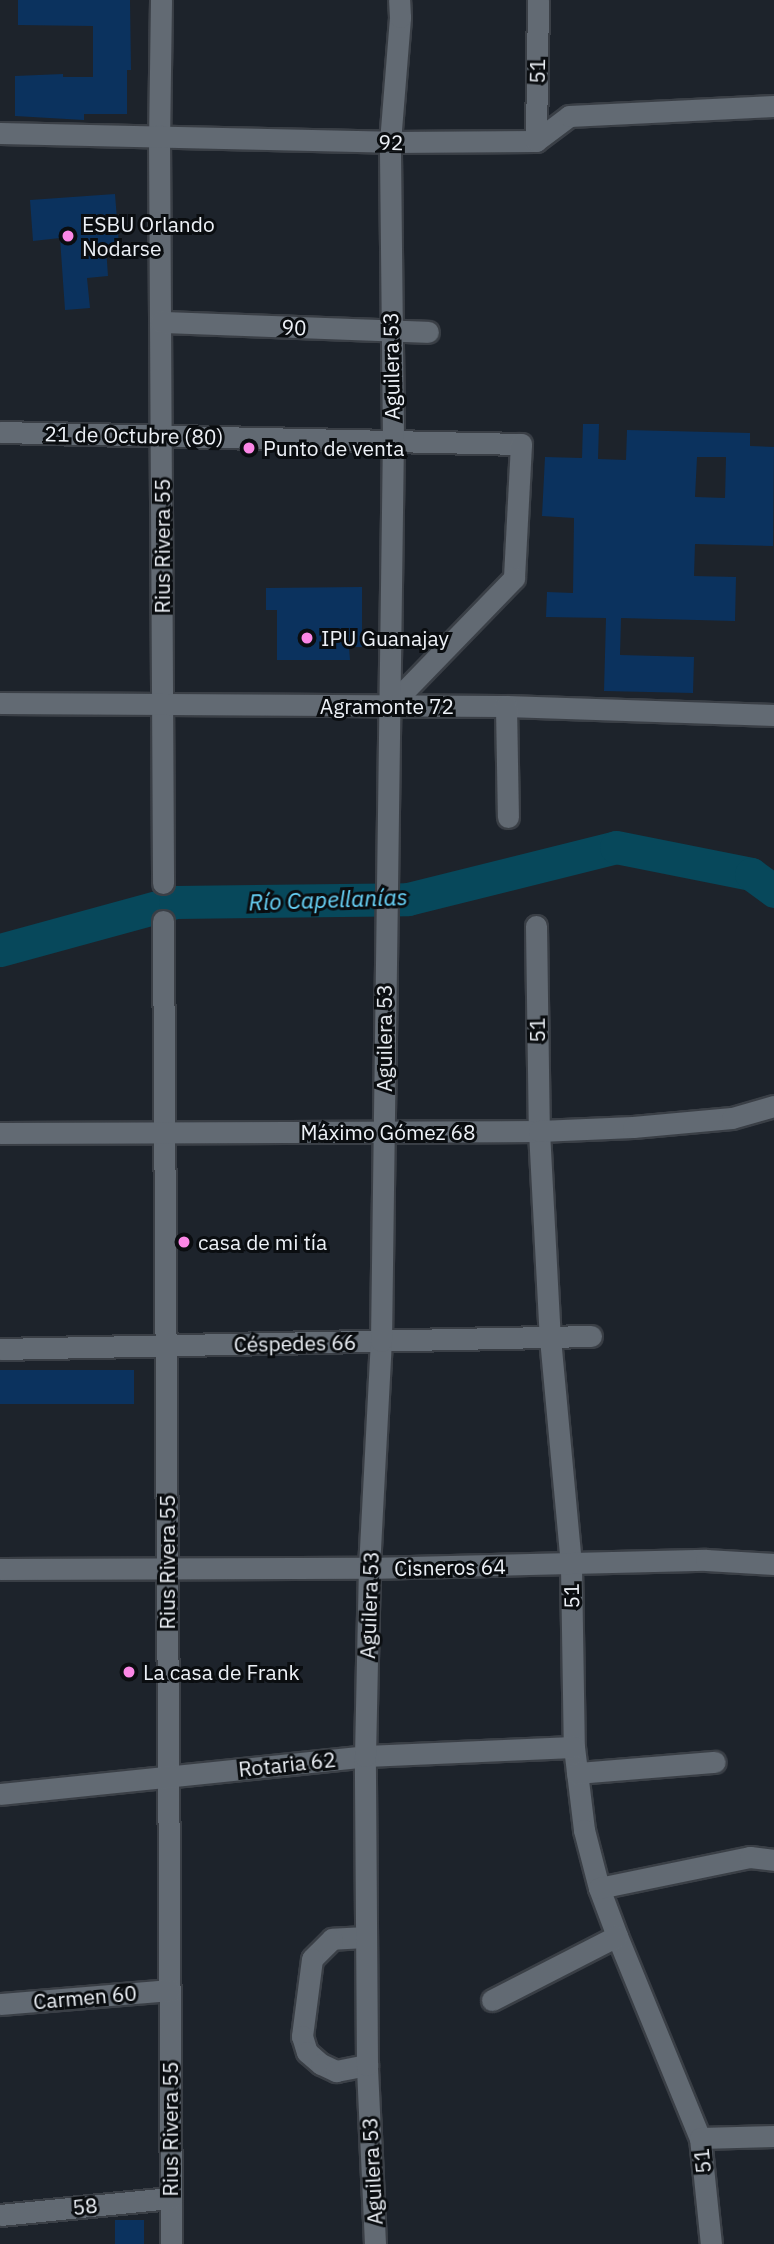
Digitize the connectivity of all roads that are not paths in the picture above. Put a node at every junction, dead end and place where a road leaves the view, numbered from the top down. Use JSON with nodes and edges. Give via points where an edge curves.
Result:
{"nodes":[{"id":1,"x":161,"y":0,"type":"edge"},
{"id":2,"x":399,"y":0,"type":"edge"},
{"id":3,"x":538,"y":0,"type":"edge"},
{"id":4,"x":774,"y":106,"type":"edge"},
{"id":5,"x":0,"y":133,"type":"edge"},
{"id":6,"x":159,"y":135,"type":"junction"},
{"id":7,"x":536,"y":141,"type":"junction"},
{"id":8,"x":390,"y":142,"type":"junction"},
{"id":9,"x":161,"y":321,"type":"junction"},
{"id":10,"x":391,"y":330,"type":"junction"},
{"id":11,"x":428,"y":332,"type":"dead end"},
{"id":12,"x":0,"y":432,"type":"edge"},
{"id":13,"x":161,"y":435,"type":"junction"},
{"id":14,"x":393,"y":439,"type":"junction"},
{"id":15,"x":0,"y":703,"type":"edge"},
{"id":16,"x":162,"y":704,"type":"junction"},
{"id":17,"x":506,"y":706,"type":"junction"},
{"id":18,"x":389,"y":707,"type":"junction"},
{"id":19,"x":774,"y":715,"type":"edge"},
{"id":20,"x":508,"y":817,"type":"dead end"},
{"id":21,"x":163,"y":883,"type":"dead end"},
{"id":22,"x":163,"y":921,"type":"dead end"},
{"id":23,"x":536,"y":926,"type":"dead end"},
{"id":24,"x":774,"y":1106,"type":"edge"},
{"id":25,"x":539,"y":1131,"type":"junction"},
{"id":26,"x":382,"y":1132,"type":"junction"},
{"id":27,"x":0,"y":1133,"type":"edge"},
{"id":28,"x":164,"y":1133,"type":"junction"},
{"id":29,"x":591,"y":1336,"type":"dead end"},
{"id":30,"x":550,"y":1338,"type":"junction"},
{"id":31,"x":381,"y":1341,"type":"junction"},
{"id":32,"x":165,"y":1345,"type":"junction"},
{"id":33,"x":0,"y":1349,"type":"edge"},
{"id":34,"x":774,"y":1564,"type":"edge"},
{"id":35,"x":570,"y":1566,"type":"junction"},
{"id":36,"x":167,"y":1568,"type":"junction"},
{"id":37,"x":369,"y":1568,"type":"junction"},
{"id":38,"x":0,"y":1569,"type":"edge"},
{"id":39,"x":574,"y":1747,"type":"junction"},
{"id":40,"x":365,"y":1756,"type":"junction"},
{"id":41,"x":715,"y":1762,"type":"dead end"},
{"id":42,"x":577,"y":1773,"type":"junction"},
{"id":43,"x":168,"y":1776,"type":"junction"},
{"id":44,"x":0,"y":1794,"type":"edge"},
{"id":45,"x":774,"y":1860,"type":"edge"},
{"id":46,"x":599,"y":1888,"type":"junction"},
{"id":47,"x":617,"y":1936,"type":"junction"},
{"id":48,"x":366,"y":1937,"type":"junction"},
{"id":49,"x":169,"y":1990,"type":"junction"},
{"id":50,"x":492,"y":2000,"type":"dead end"},
{"id":51,"x":0,"y":2004,"type":"edge"},
{"id":52,"x":367,"y":2065,"type":"junction"},
{"id":53,"x":774,"y":2136,"type":"edge"},
{"id":54,"x":700,"y":2138,"type":"junction"},
{"id":55,"x":171,"y":2198,"type":"junction"},
{"id":56,"x":0,"y":2214,"type":"edge"},
{"id":57,"x":171,"y":2244,"type":"edge"},
{"id":58,"x":375,"y":2244,"type":"edge"},
{"id":59,"x":711,"y":2244,"type":"edge"}],
"edges":[{"from":1,"to":6,"type":"street","name":"Rius Rivera 55"},
{"from":2,"to":8,"type":"street","name":"Aguilera 53"},
{"from":3,"to":7,"type":"street","name":"51"},
{"from":4,"to":7,"type":"street","via":[[569,116]]},
{"from":5,"to":6,"type":"street","name":"92"},
{"from":6,"to":8,"type":"street","name":"92"},
{"from":6,"to":9,"type":"street","name":"Rius Rivera 55"},
{"from":7,"to":8,"type":"street","name":"92"},
{"from":8,"to":10,"type":"street","name":"Aguilera 53"},
{"from":9,"to":10,"type":"street","name":"90"},
{"from":9,"to":13,"type":"street","name":"Rius Rivera 55"},
{"from":10,"to":11,"type":"street","name":"90"},
{"from":10,"to":14,"type":"street","name":"Aguilera 53"},
{"from":12,"to":13,"type":"street","name":"21 de Octubre (80)"},
{"from":13,"to":14,"type":"street","name":"21 de Octubre (80)"},
{"from":13,"to":16,"type":"street","name":"Rius Rivera 55"},
{"from":14,"to":18,"type":"street","name":"Aguilera 53"},
{"from":14,"to":18,"type":"street","name":"21 de Octubre (80)","via":[[521,443],[514,578]]},
{"from":15,"to":16,"type":"street","name":"Agramonte 72"},
{"from":16,"to":18,"type":"street","name":"Agramonte 72"},
{"from":16,"to":21,"type":"street","name":"Rius Rivera 55"},
{"from":17,"to":18,"type":"street","name":"Agramonte 72"},
{"from":17,"to":19,"type":"street","name":"Agramonte 72"},
{"from":17,"to":20,"type":"street"},
{"from":18,"to":26,"type":"street","name":"Aguilera 53"},
{"from":22,"to":28,"type":"street","name":"Rius Rivera 55"},
{"from":23,"to":25,"type":"street","name":"51"},
{"from":24,"to":25,"type":"street","name":"Máximo Gómez 68","via":[[732,1118]]},
{"from":25,"to":26,"type":"street","name":"Máximo Gómez 68"},
{"from":25,"to":30,"type":"street","name":"51"},
{"from":26,"to":28,"type":"street","name":"Máximo Gómez 68"},
{"from":26,"to":31,"type":"street","name":"Aguilera 53"},
{"from":27,"to":28,"type":"street","name":"Máximo Gómez 68"},
{"from":28,"to":32,"type":"street","name":"Rius Rivera 55"},
{"from":29,"to":30,"type":"street","name":"Céspedes 66"},
{"from":30,"to":31,"type":"street","name":"Céspedes 66"},
{"from":30,"to":35,"type":"street","name":"51"},
{"from":31,"to":32,"type":"street","name":"Céspedes 66"},
{"from":31,"to":37,"type":"street","name":"Aguilera 53"},
{"from":32,"to":33,"type":"street","name":"Céspedes 66"},
{"from":32,"to":36,"type":"street","name":"Rius Rivera 55"},
{"from":34,"to":35,"type":"street","name":"Cisneros 64","via":[[706,1560]]},
{"from":35,"to":37,"type":"street","name":"Cisneros 64"},
{"from":35,"to":39,"type":"street","name":"51"},
{"from":36,"to":37,"type":"street","name":"Cisneros 64"},
{"from":36,"to":38,"type":"street","name":"Cisneros 64"},
{"from":36,"to":43,"type":"street","name":"Rius Rivera 55"},
{"from":37,"to":40,"type":"street","name":"Aguilera 53"},
{"from":39,"to":40,"type":"street","name":"Rotaria 62"},
{"from":39,"to":42,"type":"street","name":"51"},
{"from":40,"to":43,"type":"street","name":"Rotaria 62"},
{"from":40,"to":48,"type":"street","name":"Aguilera 53"},
{"from":41,"to":42,"type":"street"},
{"from":42,"to":46,"type":"street","name":"51","via":[[584,1830]]},
{"from":43,"to":44,"type":"street","name":"Rotaria 62"},
{"from":43,"to":49,"type":"street","name":"Rius Rivera 55"},
{"from":45,"to":46,"type":"street","via":[[750,1857]]},
{"from":46,"to":47,"type":"street","name":"51"},
{"from":47,"to":50,"type":"street"},
{"from":47,"to":54,"type":"street","name":"51"},
{"from":48,"to":52,"type":"street","name":"Aguilera 53"},
{"from":48,"to":52,"type":"street","via":[[332,1939],[312,1959],[302,2036],[307,2052],[336,2071]]},
{"from":49,"to":51,"type":"street","name":"Carmen 60"},
{"from":49,"to":55,"type":"street","name":"Rius Rivera 55"},
{"from":52,"to":58,"type":"street","name":"Aguilera 53"},
{"from":53,"to":54,"type":"street"},
{"from":54,"to":59,"type":"street","name":"51"},
{"from":55,"to":56,"type":"street","name":"58"},
{"from":55,"to":57,"type":"street","name":"Rius Rivera 55"}]}
